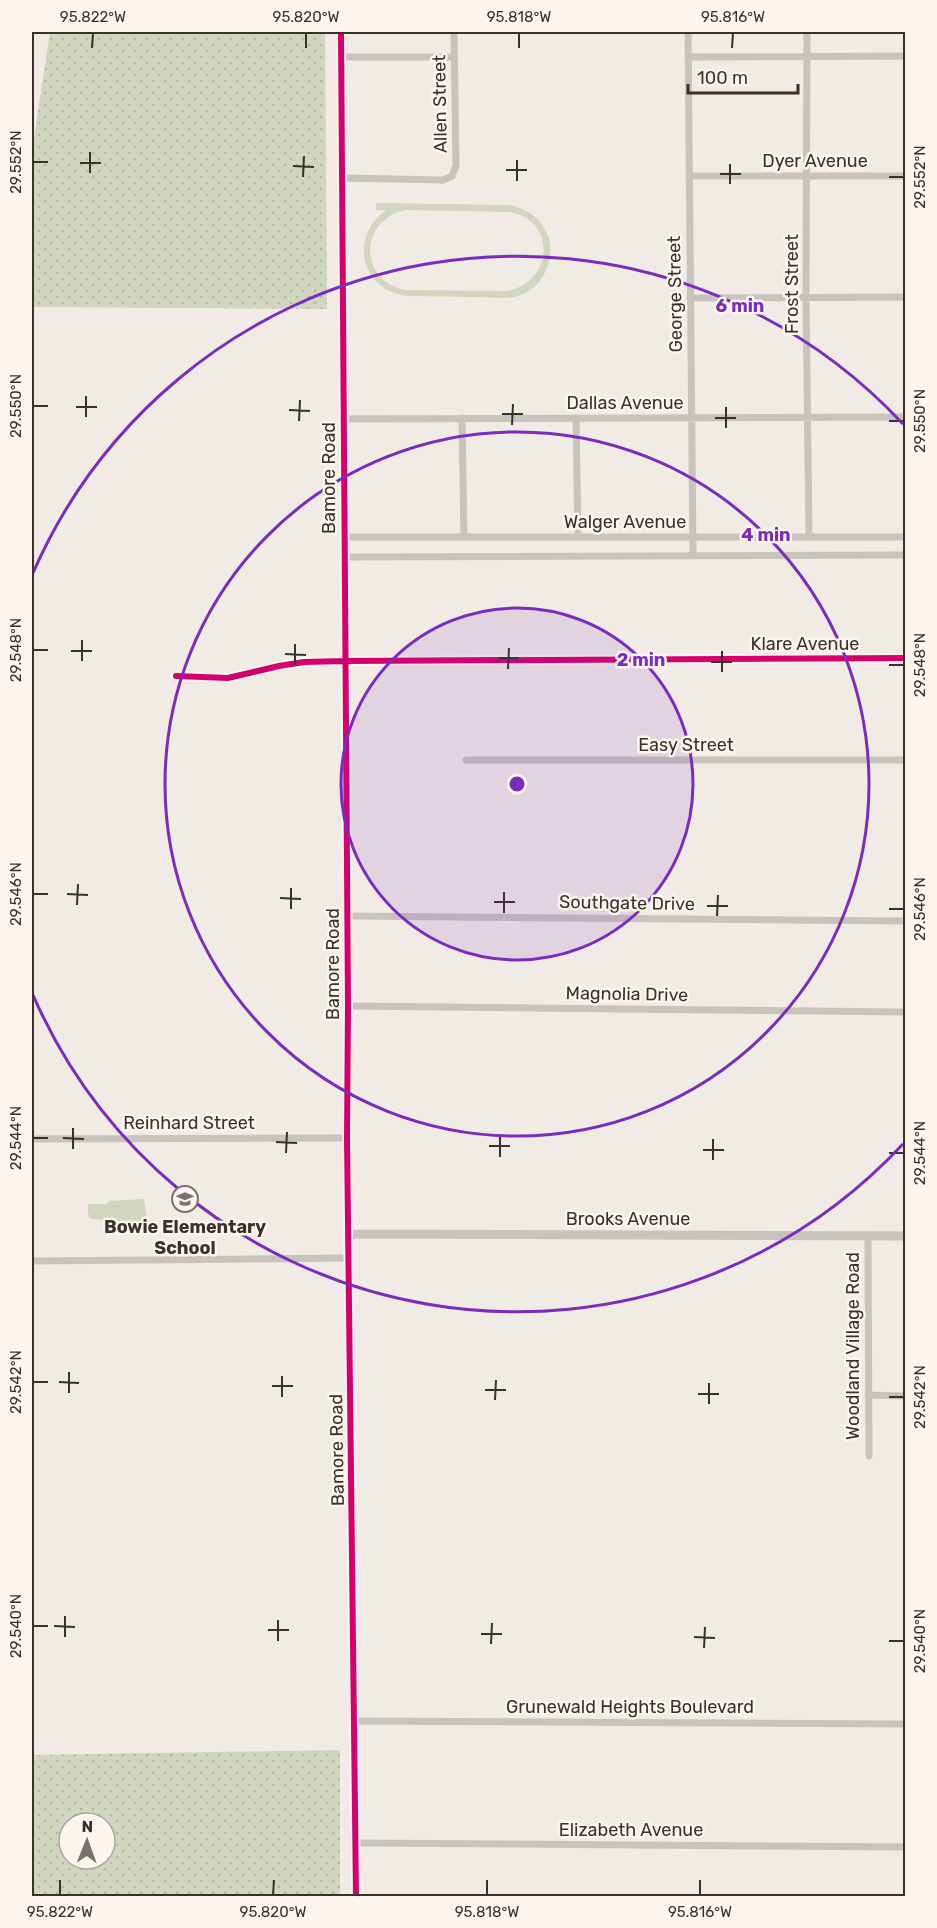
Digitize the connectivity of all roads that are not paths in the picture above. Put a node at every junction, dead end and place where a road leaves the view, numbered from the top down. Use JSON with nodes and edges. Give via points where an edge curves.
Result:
{"nodes":[{"id":1,"x":341,"y":32,"type":"edge"},
{"id":2,"x":454,"y":32,"type":"edge"},
{"id":3,"x":688,"y":32,"type":"edge"},
{"id":4,"x":807,"y":32,"type":"edge"},
{"id":5,"x":906,"y":56,"type":"edge"},
{"id":6,"x":341,"y":57,"type":"junction"},
{"id":7,"x":454,"y":57,"type":"junction"},
{"id":8,"x":688,"y":57,"type":"junction"},
{"id":9,"x":807,"y":57,"type":"junction"},
{"id":10,"x":689,"y":176,"type":"junction"},
{"id":11,"x":808,"y":176,"type":"junction"},
{"id":12,"x":906,"y":176,"type":"edge"},
{"id":13,"x":342,"y":178,"type":"junction"},
{"id":14,"x":806,"y":297,"type":"junction"},
{"id":15,"x":906,"y":297,"type":"edge"},
{"id":16,"x":690,"y":298,"type":"junction"},
{"id":17,"x":808,"y":417,"type":"junction"},
{"id":18,"x":906,"y":417,"type":"edge"},
{"id":19,"x":462,"y":418,"type":"junction"},
{"id":20,"x":576,"y":418,"type":"junction"},
{"id":21,"x":690,"y":418,"type":"junction"},
{"id":22,"x":344,"y":419,"type":"junction"},
{"id":23,"x":345,"y":537,"type":"junction"},
{"id":24,"x":464,"y":537,"type":"junction"},
{"id":25,"x":578,"y":537,"type":"junction"},
{"id":26,"x":692,"y":537,"type":"junction"},
{"id":27,"x":809,"y":537,"type":"junction"},
{"id":28,"x":906,"y":537,"type":"edge"},
{"id":29,"x":906,"y":555,"type":"edge"},
{"id":30,"x":693,"y":556,"type":"junction"},
{"id":31,"x":345,"y":557,"type":"junction"},
{"id":32,"x":906,"y":658,"type":"edge"},
{"id":33,"x":345,"y":661,"type":"junction"},
{"id":34,"x":176,"y":676,"type":"dead end"},
{"id":35,"x":466,"y":760,"type":"dead end"},
{"id":36,"x":906,"y":760,"type":"edge"},
{"id":37,"x":348,"y":916,"type":"junction"},
{"id":38,"x":906,"y":921,"type":"edge"},
{"id":39,"x":348,"y":1006,"type":"junction"},
{"id":40,"x":906,"y":1012,"type":"edge"},
{"id":41,"x":347,"y":1138,"type":"junction"},
{"id":42,"x":32,"y":1139,"type":"edge"},
{"id":43,"x":349,"y":1234,"type":"junction"},
{"id":44,"x":868,"y":1236,"type":"junction"},
{"id":45,"x":906,"y":1236,"type":"edge"},
{"id":46,"x":350,"y":1258,"type":"junction"},
{"id":47,"x":32,"y":1261,"type":"edge"},
{"id":48,"x":868,"y":1395,"type":"junction"},
{"id":49,"x":906,"y":1396,"type":"edge"},
{"id":50,"x":869,"y":1456,"type":"dead end"},
{"id":51,"x":355,"y":1721,"type":"junction"},
{"id":52,"x":906,"y":1724,"type":"edge"},
{"id":53,"x":356,"y":1843,"type":"junction"},
{"id":54,"x":906,"y":1847,"type":"edge"},
{"id":55,"x":356,"y":1896,"type":"edge"}],
"edges":[{"from":1,"to":6,"type":"street","name":"Bamore Road"},
{"from":2,"to":7,"type":"street","name":"Allen Street"},
{"from":3,"to":8,"type":"street","name":"George Street"},
{"from":4,"to":9,"type":"street","name":"Frost Street"},
{"from":5,"to":9,"type":"street"},
{"from":6,"to":7,"type":"street"},
{"from":6,"to":13,"type":"street","name":"Bamore Road"},
{"from":7,"to":13,"type":"street","name":"Allen Street","via":[[456,165],[452,176],[443,180]]},
{"from":8,"to":9,"type":"street"},
{"from":8,"to":10,"type":"street","name":"George Street"},
{"from":9,"to":11,"type":"street","name":"Frost Street"},
{"from":10,"to":11,"type":"street","name":"Dyer Avenue"},
{"from":10,"to":16,"type":"street","name":"George Street"},
{"from":11,"to":12,"type":"street","name":"Dyer Avenue"},
{"from":11,"to":14,"type":"street","name":"Frost Street"},
{"from":13,"to":22,"type":"street","name":"Bamore Road"},
{"from":14,"to":15,"type":"street"},
{"from":14,"to":16,"type":"street"},
{"from":14,"to":17,"type":"street","name":"Frost Street"},
{"from":16,"to":21,"type":"street","name":"George Street"},
{"from":17,"to":18,"type":"street","name":"Dallas Avenue"},
{"from":17,"to":21,"type":"street","name":"Dallas Avenue"},
{"from":17,"to":27,"type":"street","name":"Frost Street"},
{"from":19,"to":20,"type":"street","name":"Dallas Avenue"},
{"from":19,"to":22,"type":"street","name":"Dallas Avenue"},
{"from":19,"to":24,"type":"street"},
{"from":20,"to":21,"type":"street","name":"Dallas Avenue"},
{"from":20,"to":25,"type":"street"},
{"from":21,"to":26,"type":"street","name":"George Street"},
{"from":22,"to":23,"type":"street","name":"Bamore Road"},
{"from":23,"to":24,"type":"street","name":"Walger Avenue"},
{"from":23,"to":31,"type":"street","name":"Bamore Road"},
{"from":24,"to":25,"type":"street","name":"Walger Avenue"},
{"from":25,"to":26,"type":"street","name":"Walger Avenue"},
{"from":26,"to":27,"type":"street","name":"Walger Avenue"},
{"from":26,"to":30,"type":"street","name":"George Street"},
{"from":27,"to":28,"type":"street","name":"Walger Avenue"},
{"from":29,"to":30,"type":"street","name":"Walger Avenue"},
{"from":30,"to":31,"type":"street","name":"Walger Avenue"},
{"from":31,"to":33,"type":"street","name":"Bamore Road"},
{"from":32,"to":33,"type":"street","name":"Klare Avenue"},
{"from":33,"to":34,"type":"street","name":"Klare Avenue","via":[[304,662],[228,678]]},
{"from":33,"to":37,"type":"street","name":"Bamore Road"},
{"from":35,"to":36,"type":"street","name":"Easy Street"},
{"from":37,"to":38,"type":"street","name":"Southgate Drive"},
{"from":37,"to":39,"type":"street","name":"Bamore Road"},
{"from":39,"to":40,"type":"street","name":"Magnolia Drive"},
{"from":39,"to":41,"type":"street","name":"Bamore Road"},
{"from":41,"to":42,"type":"street","name":"Reinhard Street"},
{"from":41,"to":43,"type":"street","name":"Bamore Road"},
{"from":43,"to":44,"type":"street","name":"Brooks Avenue"},
{"from":43,"to":46,"type":"street","name":"Bamore Road"},
{"from":44,"to":45,"type":"street","name":"Brooks Avenue"},
{"from":44,"to":48,"type":"street","name":"Woodland Village Road"},
{"from":46,"to":47,"type":"street"},
{"from":46,"to":51,"type":"street","name":"Bamore Road"},
{"from":48,"to":49,"type":"street"},
{"from":48,"to":50,"type":"street","name":"Woodland Village Road"},
{"from":51,"to":52,"type":"street","name":"Grunewald Heights Boulevard"},
{"from":51,"to":53,"type":"street","name":"Bamore Road"},
{"from":53,"to":54,"type":"street","name":"Elizabeth Avenue"},
{"from":53,"to":55,"type":"street","name":"Bamore Road"}]}
